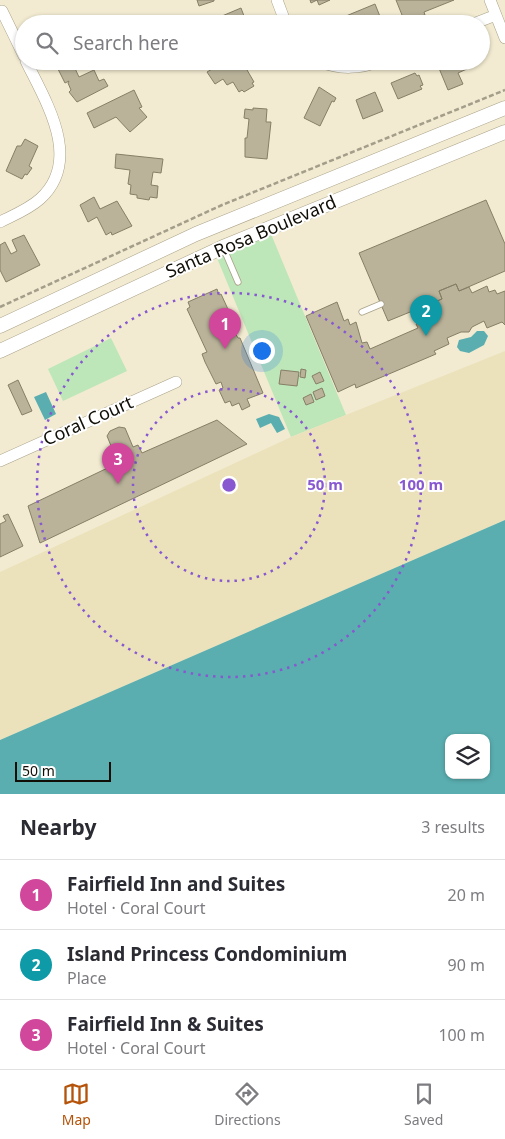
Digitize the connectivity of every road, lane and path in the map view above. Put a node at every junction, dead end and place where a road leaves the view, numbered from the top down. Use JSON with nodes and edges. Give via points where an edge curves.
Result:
{"nodes":[{"id":1,"x":277,"y":0,"type":"edge"},
{"id":2,"x":490,"y":0,"type":"edge"},
{"id":3,"x":2,"y":11,"type":"dead end"},
{"id":4,"x":283,"y":15,"type":"edge"},
{"id":5,"x":496,"y":15,"type":"junction"},
{"id":6,"x":490,"y":17,"type":"edge"},
{"id":7,"x":15,"y":38,"type":"edge"},
{"id":8,"x":505,"y":38,"type":"edge"},
{"id":9,"x":30,"y":70,"type":"edge"},
{"id":10,"x":505,"y":90,"type":"edge"},
{"id":11,"x":505,"y":108,"type":"edge"},
{"id":12,"x":505,"y":132,"type":"edge"},
{"id":13,"x":232,"y":219,"type":"junction"},
{"id":14,"x":0,"y":222,"type":"edge"},
{"id":15,"x":240,"y":240,"type":"junction"},
{"id":16,"x":223,"y":247,"type":"junction"},
{"id":17,"x":238,"y":282,"type":"dead end"},
{"id":18,"x":381,"y":304,"type":"dead end"},
{"id":19,"x":0,"y":307,"type":"edge"},
{"id":20,"x":362,"y":312,"type":"dead end"},
{"id":21,"x":0,"y":326,"type":"edge"},
{"id":22,"x":0,"y":351,"type":"edge"},
{"id":23,"x":176,"y":382,"type":"dead end"},
{"id":24,"x":0,"y":461,"type":"edge"}],
"edges":[{"from":1,"to":4,"type":"street"},
{"from":2,"to":5,"type":"street"},
{"from":3,"to":7,"type":"street"},
{"from":5,"to":6,"type":"street"},
{"from":5,"to":8,"type":"street"},
{"from":9,"to":14,"type":"street","via":[[56,126],[61,154],[53,183],[41,199]]},
{"from":10,"to":19,"type":"path","via":[[222,204]]},
{"from":11,"to":13,"type":"street","name":"Santa Rosa Boulevard"},
{"from":12,"to":15,"type":"street","name":"Santa Rosa Boulevard"},
{"from":13,"to":15,"type":"street"},
{"from":13,"to":21,"type":"street","name":"Santa Rosa Boulevard"},
{"from":15,"to":16,"type":"street","name":"Santa Rosa Boulevard"},
{"from":16,"to":17,"type":"lane"},
{"from":16,"to":22,"type":"street","name":"Santa Rosa Boulevard"},
{"from":18,"to":20,"type":"lane"},
{"from":23,"to":24,"type":"street","name":"Coral Court"}]}
